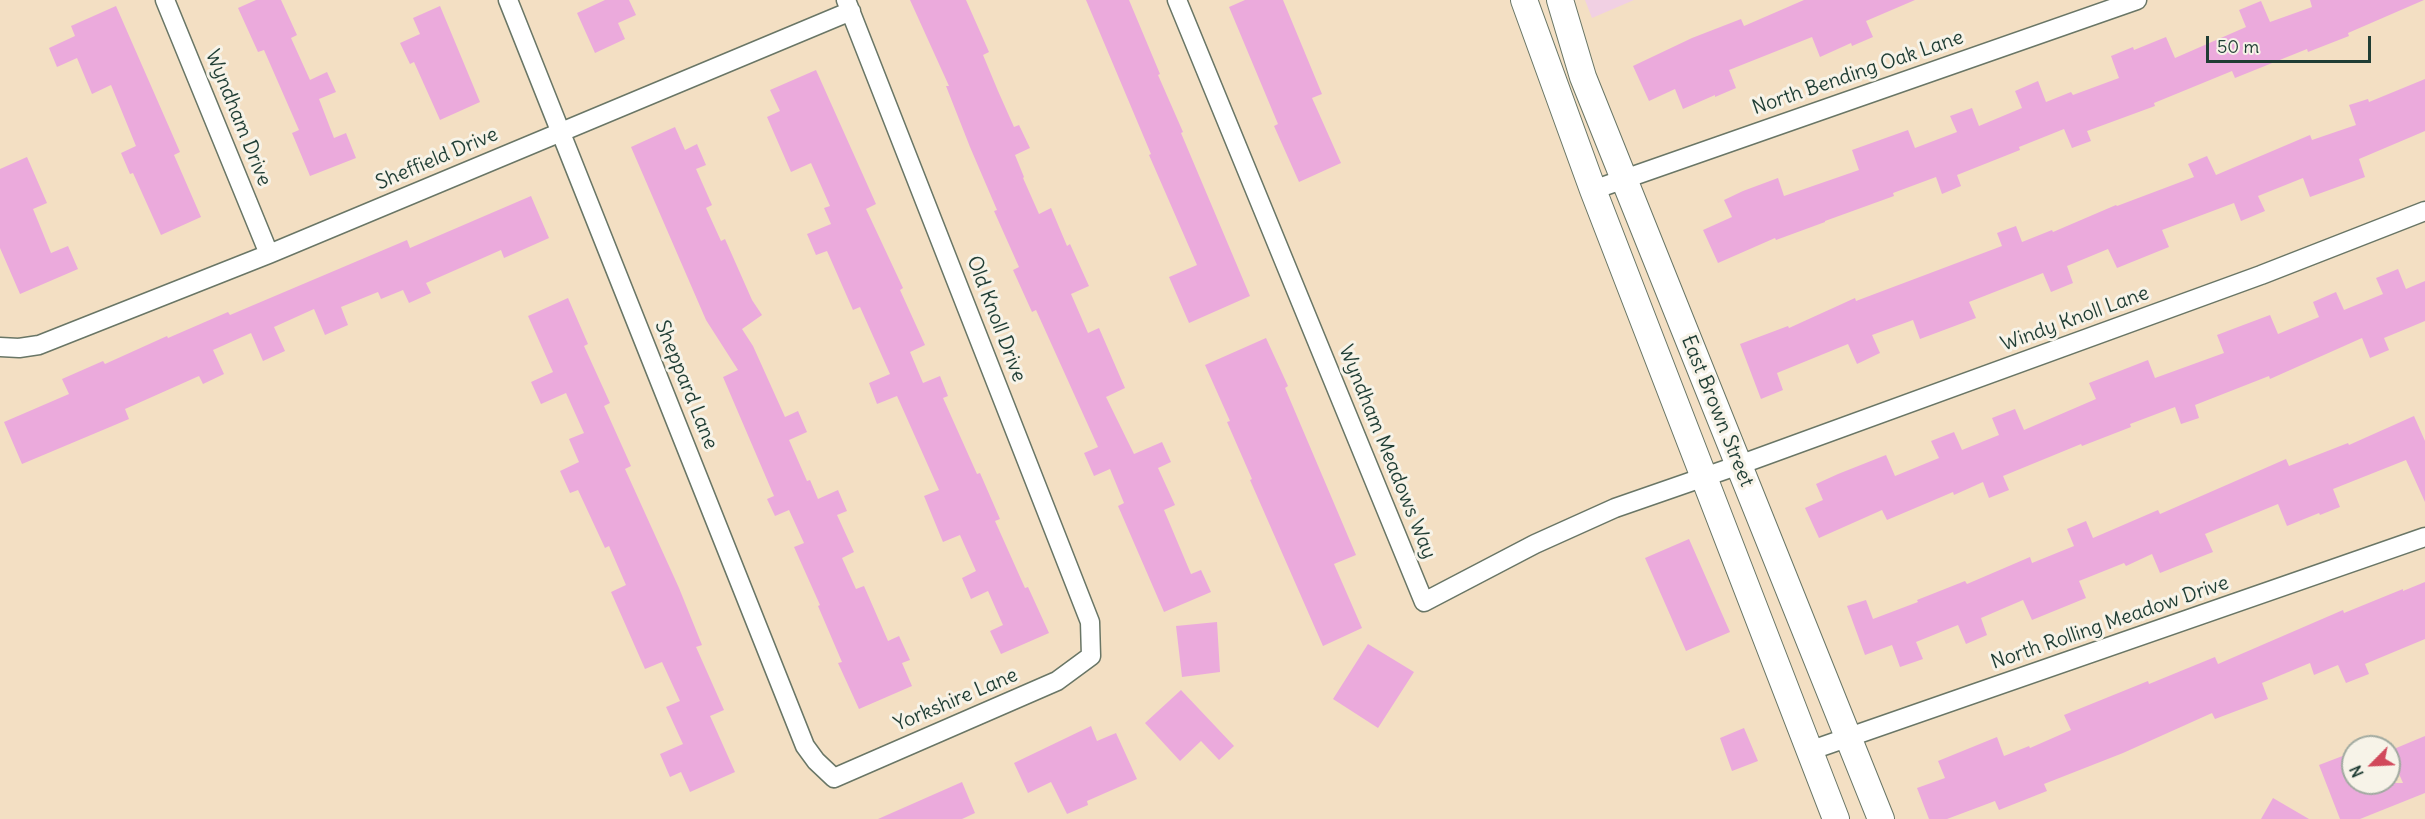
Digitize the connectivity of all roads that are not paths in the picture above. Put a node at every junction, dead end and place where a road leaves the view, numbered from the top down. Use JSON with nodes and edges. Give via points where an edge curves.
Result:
{"nodes":[{"id":1,"x":165,"y":0,"type":"edge"},
{"id":2,"x":508,"y":0,"type":"edge"},
{"id":3,"x":1177,"y":0,"type":"edge"},
{"id":4,"x":1524,"y":0,"type":"edge"},
{"id":5,"x":1560,"y":0,"type":"edge"},
{"id":6,"x":2137,"y":0,"type":"edge"},
{"id":7,"x":849,"y":6,"type":"edge"},
{"id":8,"x":562,"y":132,"type":"junction"},
{"id":9,"x":1624,"y":179,"type":"junction"},
{"id":10,"x":1593,"y":190,"type":"junction"},
{"id":11,"x":2425,"y":211,"type":"edge"},
{"id":12,"x":269,"y":254,"type":"junction"},
{"id":13,"x":0,"y":347,"type":"edge"},
{"id":14,"x":1739,"y":465,"type":"junction"},
{"id":15,"x":1704,"y":478,"type":"junction"},
{"id":16,"x":2425,"y":537,"type":"edge"},
{"id":17,"x":1091,"y":656,"type":"joint"},
{"id":18,"x":1848,"y":738,"type":"junction"},
{"id":19,"x":1809,"y":751,"type":"junction"},
{"id":20,"x":834,"y":778,"type":"joint"},
{"id":21,"x":1836,"y":819,"type":"edge"},
{"id":22,"x":1881,"y":819,"type":"edge"}],
"edges":[{"from":1,"to":12,"type":"street","name":"Wyndham Drive"},
{"from":2,"to":8,"type":"street","name":"Sheppard Lane"},
{"from":3,"to":15,"type":"street","name":"Wyndham Meadows Way","via":[[1424,602],[1535,544],[1615,508]]},
{"from":4,"to":10,"type":"main road","name":"East Brown Street"},
{"from":5,"to":9,"type":"main road","name":"East Brown Street","via":[[1583,77]]},
{"from":6,"to":9,"type":"street","name":"North Bending Oak Lane"},
{"from":7,"to":8,"type":"street","name":"Sheffield Drive"},
{"from":7,"to":17,"type":"street","name":"Old Knoll Drive","via":[[1090,622]]},
{"from":8,"to":12,"type":"street","name":"Sheffield Drive"},
{"from":8,"to":20,"type":"street","name":"Sheppard Lane","via":[[805,746]]},
{"from":9,"to":10,"type":"street","name":"North Bending Oak Lane"},
{"from":9,"to":14,"type":"main road","name":"East Brown Street"},
{"from":10,"to":15,"type":"main road","name":"East Brown Street"},
{"from":11,"to":14,"type":"street","name":"Windy Knoll Lane"},
{"from":12,"to":13,"type":"street","name":"Sheffield Drive","via":[[39,345]]},
{"from":14,"to":15,"type":"street","name":"Wyndham Meadows Way"},
{"from":14,"to":18,"type":"main road","name":"East Brown Street"},
{"from":15,"to":19,"type":"main road","name":"East Brown Street"},
{"from":16,"to":18,"type":"street","name":"North Rolling Meadow Drive"},
{"from":17,"to":20,"type":"street","name":"Yorkshire Lane","via":[[1057,681]]},
{"from":18,"to":19,"type":"street","name":"North Rolling Meadow Drive"},
{"from":18,"to":22,"type":"main road","name":"East Brown Street"},
{"from":19,"to":21,"type":"main road","name":"East Brown Street"}]}
